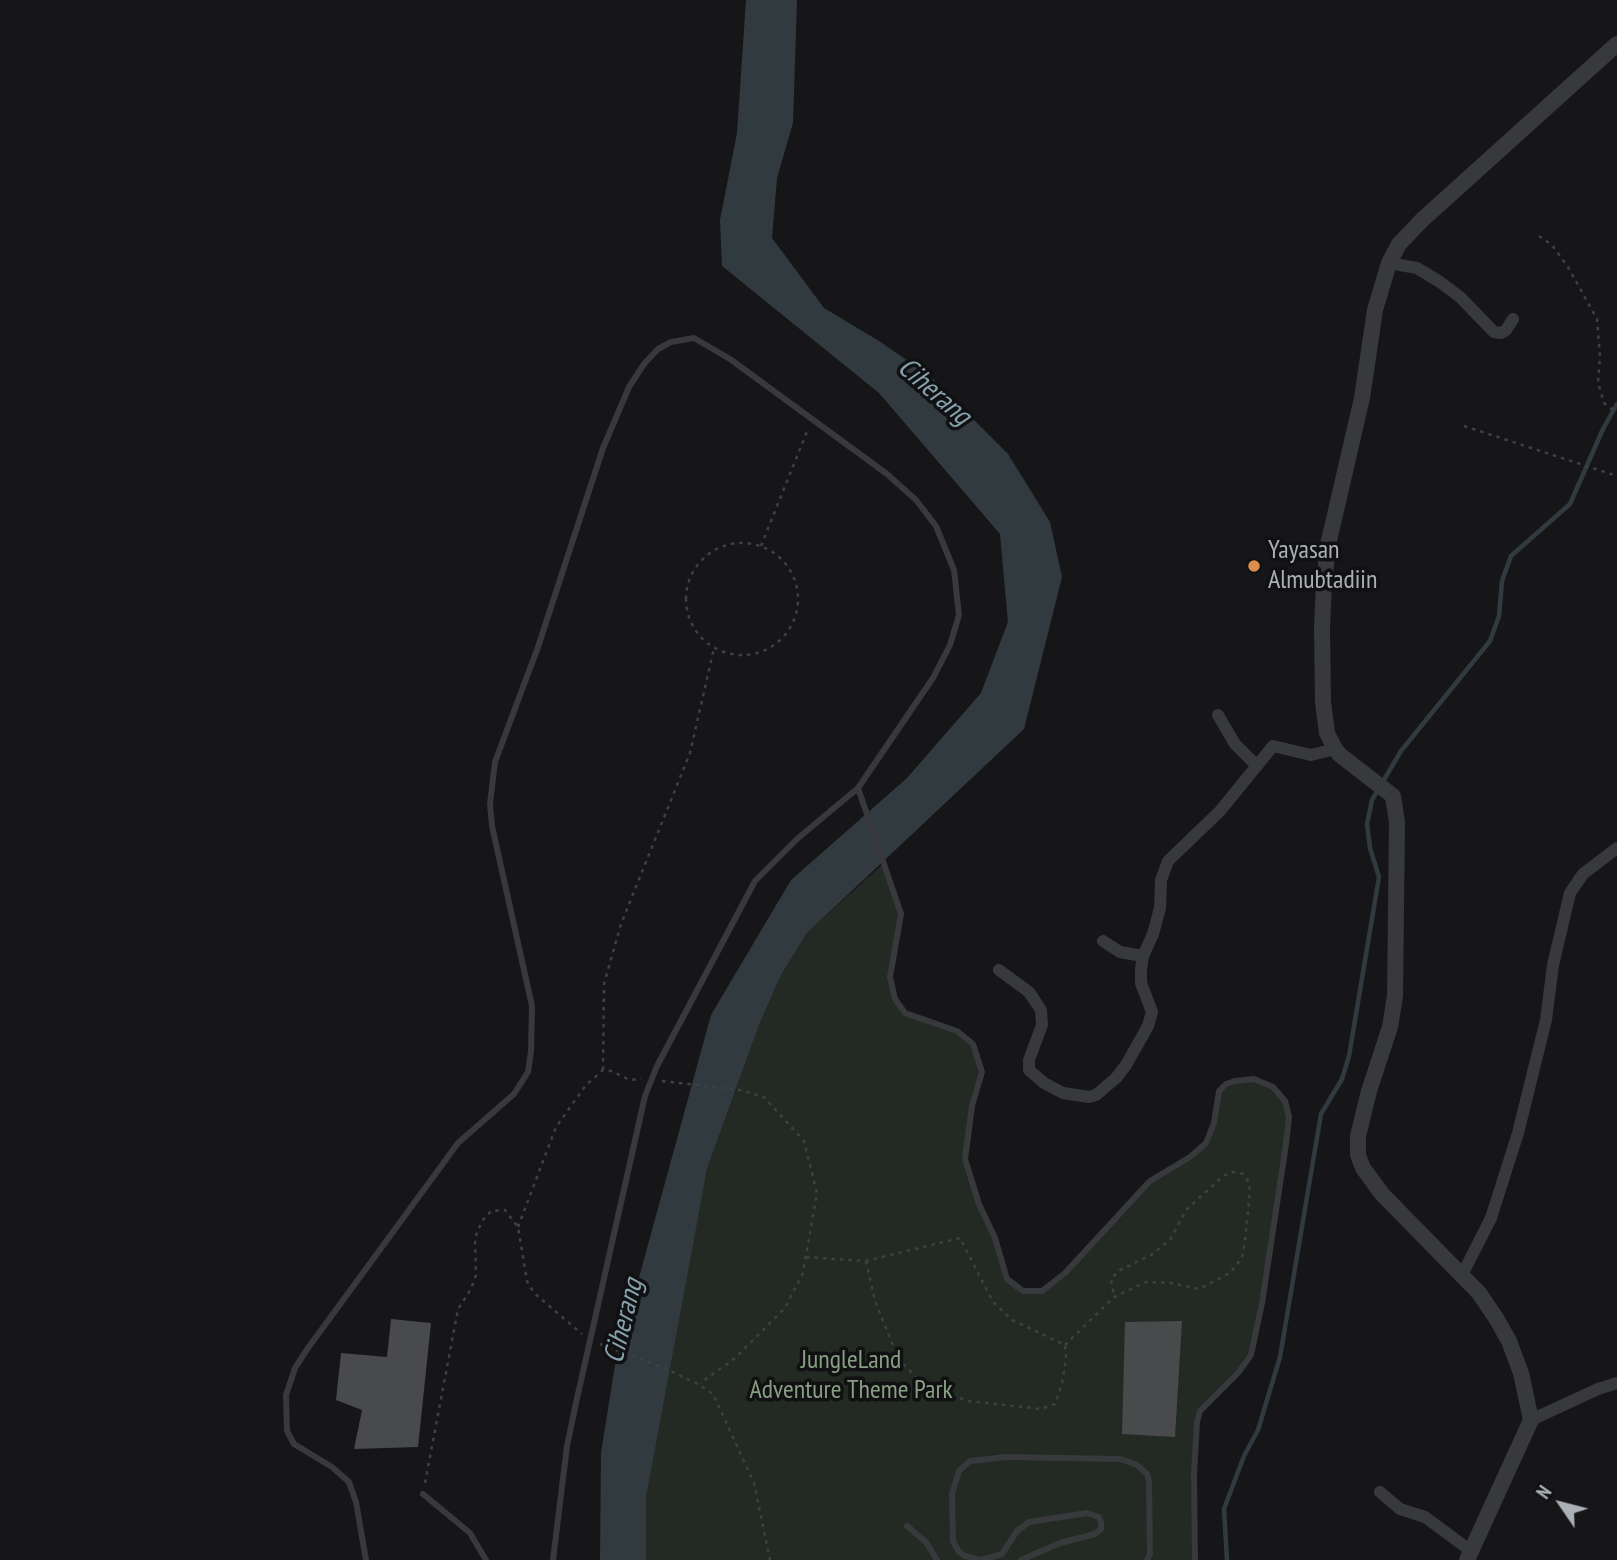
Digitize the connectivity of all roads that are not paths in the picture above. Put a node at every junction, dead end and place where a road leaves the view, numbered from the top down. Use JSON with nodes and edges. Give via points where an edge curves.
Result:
{"nodes":[{"id":1,"x":1617,"y":44,"type":"edge"},
{"id":2,"x":1389,"y":263,"type":"junction"},
{"id":3,"x":1513,"y":319,"type":"dead end"},
{"id":4,"x":1218,"y":715,"type":"dead end"},
{"id":5,"x":1335,"y":749,"type":"junction"},
{"id":6,"x":1257,"y":765,"type":"junction"},
{"id":7,"x":858,"y":788,"type":"junction"},
{"id":8,"x":1617,"y":848,"type":"edge"},
{"id":9,"x":1103,"y":941,"type":"dead end"},
{"id":10,"x":1143,"y":956,"type":"junction"},
{"id":11,"x":999,"y":970,"type":"dead end"},
{"id":12,"x":1461,"y":1275,"type":"junction"},
{"id":13,"x":1617,"y":1384,"type":"edge"},
{"id":14,"x":1531,"y":1420,"type":"junction"},
{"id":15,"x":1380,"y":1492,"type":"dead end"},
{"id":16,"x":424,"y":1494,"type":"road end"},
{"id":17,"x":907,"y":1526,"type":"dead end"},
{"id":18,"x":1469,"y":1555,"type":"edge"},
{"id":19,"x":366,"y":1560,"type":"edge"},
{"id":20,"x":486,"y":1560,"type":"edge"},
{"id":21,"x":553,"y":1560,"type":"edge"},
{"id":22,"x":937,"y":1560,"type":"edge"},
{"id":23,"x":1021,"y":1560,"type":"edge"},
{"id":24,"x":1147,"y":1560,"type":"edge"},
{"id":25,"x":1195,"y":1560,"type":"edge"}],
"edges":[{"from":1,"to":2,"type":"street","via":[[1422,220],[1399,244]]},
{"from":2,"to":3,"type":"street","via":[[1417,268],[1440,282],[1494,332],[1506,330]]},
{"from":2,"to":5,"type":"street","via":[[1375,310],[1362,398],[1328,545],[1323,702],[1327,733]]},
{"from":4,"to":6,"type":"street","via":[[1235,744]]},
{"from":5,"to":6,"type":"street","via":[[1311,755],[1275,745]]},
{"from":5,"to":12,"type":"street","via":[[1389,792],[1395,800],[1397,822],[1395,996],[1390,1027],[1368,1091],[1358,1155],[1382,1194]]},
{"from":6,"to":10,"type":"street","via":[[1220,811],[1168,861],[1161,880],[1160,908]]},
{"from":7,"to":19,"type":"lane","via":[[917,704],[950,645],[958,615],[954,570],[936,526],[887,474],[730,359],[695,338],[671,342],[657,349],[629,387],[603,449],[495,762],[492,826],[532,1006],[528,1072],[514,1094],[458,1143],[308,1348],[286,1395],[287,1431],[294,1444],[349,1482]]},
{"from":7,"to":21,"type":"lane","via":[[755,881],[645,1096],[567,1446]]},
{"from":7,"to":25,"type":"lane","via":[[901,914],[890,977],[895,999],[905,1013],[957,1031],[973,1044],[982,1072],[965,1159],[1007,1279],[1023,1291],[1042,1291],[1065,1273],[1150,1181],[1206,1143],[1219,1091],[1226,1084],[1254,1079],[1273,1087],[1286,1101],[1286,1146],[1251,1355],[1200,1411],[1197,1422]]},
{"from":8,"to":12,"type":"street","via":[[1583,874],[1570,893],[1518,1133],[1491,1218]]},
{"from":9,"to":10,"type":"street","via":[[1120,952]]},
{"from":10,"to":11,"type":"street","via":[[1141,983],[1152,1012],[1148,1026],[1116,1078],[1089,1097],[1063,1093],[1029,1070],[1042,1025],[1041,1010],[1030,992]]},
{"from":12,"to":14,"type":"street","via":[[1479,1293],[1509,1340]]},
{"from":13,"to":14,"type":"street"},
{"from":14,"to":18,"type":"street"},
{"from":15,"to":18,"type":"street","via":[[1400,1508],[1425,1517]]},
{"from":16,"to":20,"type":"lane","via":[[470,1533]]},
{"from":17,"to":22,"type":"lane","via":[[932,1548]]},
{"from":23,"to":24,"type":"lane","via":[[1095,1534],[1101,1529],[1099,1517],[1087,1513],[1029,1522],[1002,1554],[981,1560],[965,1556],[953,1541],[952,1494],[959,1471],[970,1461],[1006,1457],[1120,1459],[1138,1465],[1149,1481]]}]}
